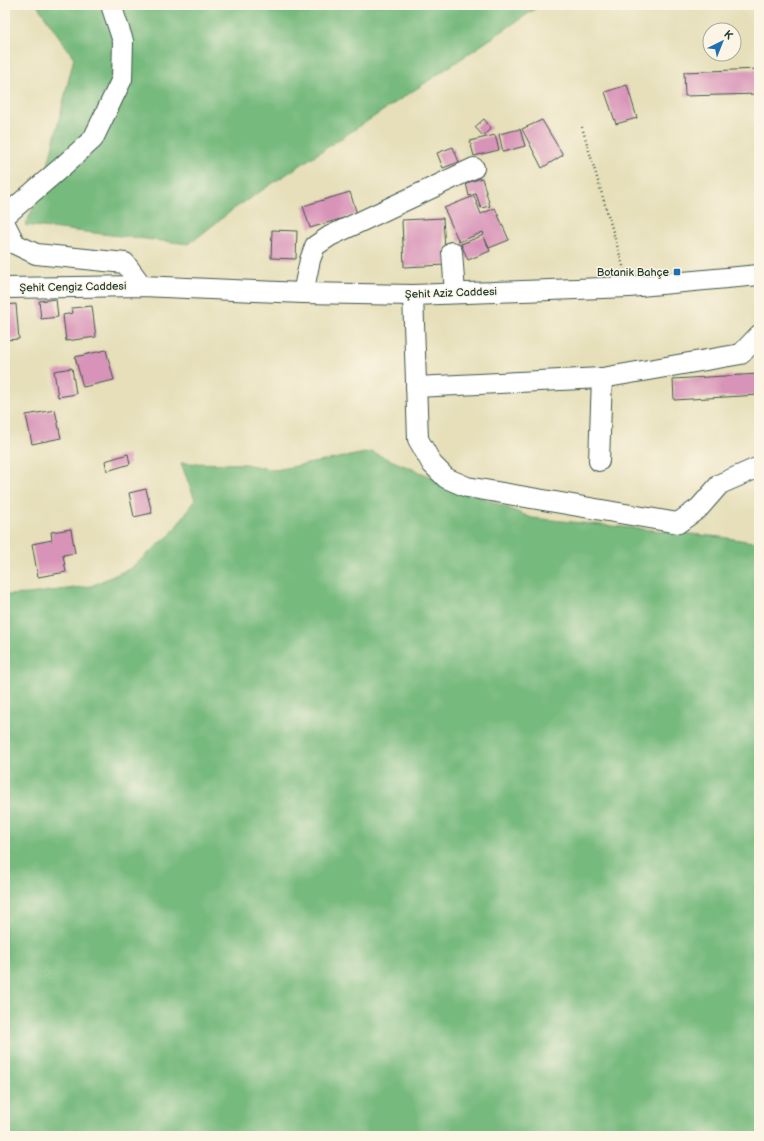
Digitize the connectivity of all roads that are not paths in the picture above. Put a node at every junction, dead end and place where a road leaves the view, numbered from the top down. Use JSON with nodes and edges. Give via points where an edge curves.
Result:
{"nodes":[{"id":1,"x":111,"y":5,"type":"edge"},
{"id":2,"x":474,"y":168,"type":"dead end"},
{"id":3,"x":5,"y":216,"type":"edge"},
{"id":4,"x":5,"y":224,"type":"edge"},
{"id":5,"x":452,"y":252,"type":"dead end"},
{"id":6,"x":759,"y":275,"type":"edge"},
{"id":7,"x":142,"y":286,"type":"junction"},
{"id":8,"x":5,"y":288,"type":"edge"},
{"id":9,"x":303,"y":293,"type":"junction"},
{"id":10,"x":455,"y":293,"type":"junction"},
{"id":11,"x":413,"y":295,"type":"junction"},
{"id":12,"x":759,"y":335,"type":"edge"},
{"id":13,"x":602,"y":378,"type":"junction"},
{"id":14,"x":416,"y":387,"type":"junction"},
{"id":15,"x":599,"y":461,"type":"dead end"},
{"id":16,"x":759,"y":467,"type":"edge"}],
"edges":[{"from":1,"to":3,"type":"street","via":[[123,42],[122,79],[93,139]]},
{"from":2,"to":9,"type":"street","via":[[330,236],[315,246]]},
{"from":4,"to":7,"type":"street","via":[[15,244],[36,254],[125,263]]},
{"from":5,"to":10,"type":"street"},
{"from":6,"to":10,"type":"street","name":"Şehit Aziz Caddesi","via":[[629,287]]},
{"from":7,"to":8,"type":"street","name":"Şehit Cengiz Caddesi"},
{"from":7,"to":9,"type":"street","name":"Şehit Aziz Caddesi"},
{"from":9,"to":11,"type":"street","name":"Şehit Aziz Caddesi"},
{"from":10,"to":11,"type":"street","name":"Şehit Aziz Caddesi"},
{"from":11,"to":14,"type":"street"},
{"from":12,"to":13,"type":"street","via":[[741,354]]},
{"from":13,"to":14,"type":"street"},
{"from":13,"to":15,"type":"street"},
{"from":14,"to":16,"type":"street","via":[[418,439],[432,464],[446,478],[467,487],[678,523],[699,508],[720,484]]}]}
